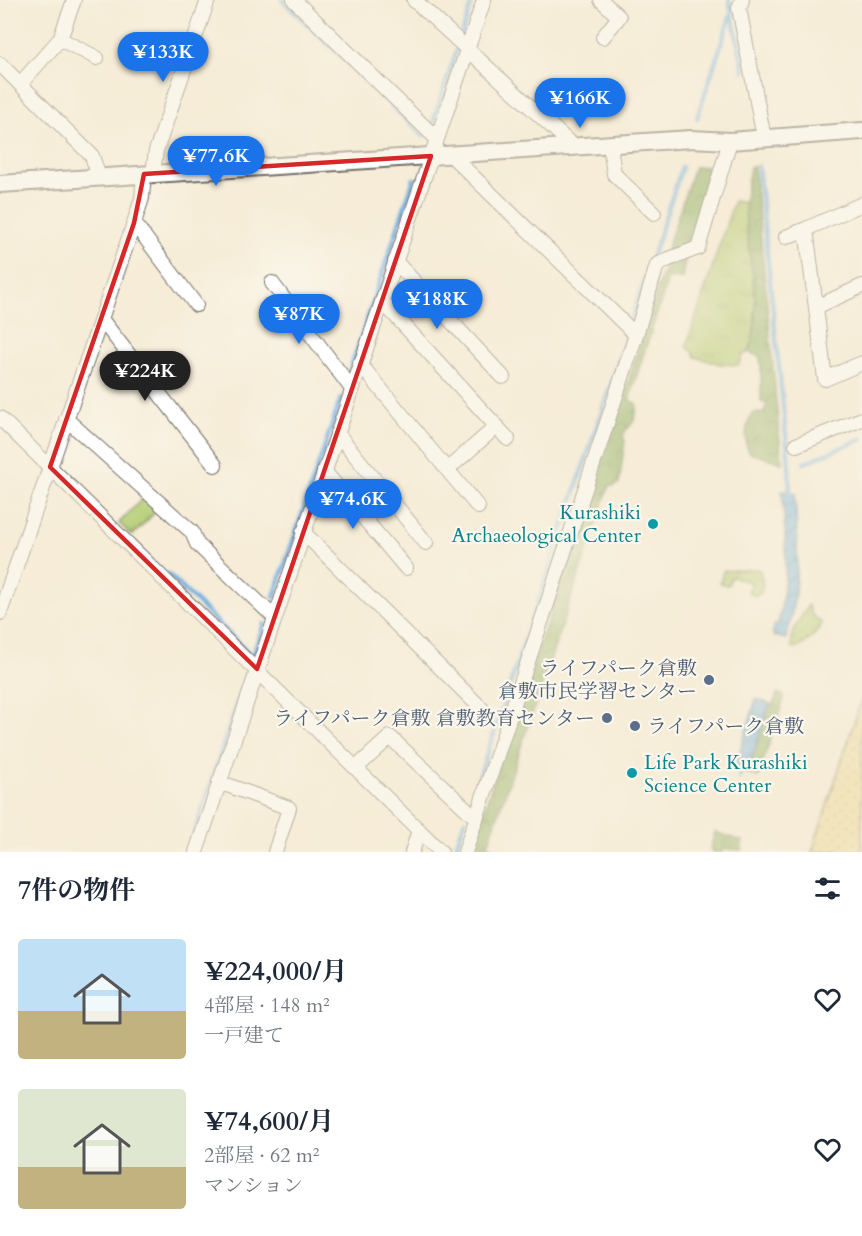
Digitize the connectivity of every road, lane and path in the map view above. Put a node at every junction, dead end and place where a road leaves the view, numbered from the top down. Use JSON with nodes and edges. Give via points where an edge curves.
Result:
{"nodes":[{"id":1,"x":74,"y":0,"type":"edge"},
{"id":2,"x":208,"y":0,"type":"edge"},
{"id":3,"x":294,"y":0,"type":"edge"},
{"id":4,"x":414,"y":0,"type":"edge"},
{"id":5,"x":601,"y":0,"type":"edge"},
{"id":6,"x":742,"y":0,"type":"edge"},
{"id":7,"x":478,"y":3,"type":"edge"},
{"id":8,"x":603,"y":38,"type":"dead end"},
{"id":9,"x":60,"y":39,"type":"junction"},
{"id":10,"x":462,"y":46,"type":"junction"},
{"id":11,"x":97,"y":58,"type":"dead end"},
{"id":12,"x":0,"y":64,"type":"edge"},
{"id":13,"x":20,"y":84,"type":"junction"},
{"id":14,"x":862,"y":131,"type":"edge"},
{"id":15,"x":764,"y":138,"type":"junction"},
{"id":16,"x":437,"y":139,"type":"junction"},
{"id":17,"x":730,"y":141,"type":"junction"},
{"id":18,"x":610,"y":145,"type":"junction"},
{"id":19,"x":574,"y":147,"type":"junction"},
{"id":20,"x":451,"y":155,"type":"junction"},
{"id":21,"x":431,"y":156,"type":"junction"},
{"id":22,"x":148,"y":174,"type":"junction"},
{"id":23,"x":99,"y":177,"type":"junction"},
{"id":24,"x":0,"y":184,"type":"edge"},
{"id":25,"x":862,"y":204,"type":"edge"},
{"id":26,"x":654,"y":213,"type":"dead end"},
{"id":27,"x":134,"y":223,"type":"junction"},
{"id":28,"x":806,"y":229,"type":"junction"},
{"id":29,"x":786,"y":237,"type":"dead end"},
{"id":30,"x":395,"y":261,"type":"junction"},
{"id":31,"x":272,"y":283,"type":"dead end"},
{"id":32,"x":862,"y":286,"type":"edge"},
{"id":33,"x":382,"y":301,"type":"junction"},
{"id":34,"x":196,"y":305,"type":"dead end"},
{"id":35,"x":816,"y":307,"type":"junction"},
{"id":36,"x":101,"y":319,"type":"junction"},
{"id":37,"x":636,"y":335,"type":"junction"},
{"id":38,"x":862,"y":363,"type":"edge"},
{"id":39,"x":360,"y":364,"type":"junction"},
{"id":40,"x":503,"y":377,"type":"dead end"},
{"id":41,"x":352,"y":389,"type":"junction"},
{"id":42,"x":0,"y":418,"type":"edge"},
{"id":43,"x":66,"y":419,"type":"junction"},
{"id":44,"x":862,"y":419,"type":"edge"},
{"id":45,"x":497,"y":426,"type":"junction"},
{"id":46,"x":337,"y":433,"type":"junction"},
{"id":47,"x":508,"y":439,"type":"dead end"},
{"id":48,"x":796,"y":445,"type":"dead end"},
{"id":49,"x":214,"y":465,"type":"dead end"},
{"id":50,"x":50,"y":467,"type":"junction"},
{"id":51,"x":448,"y":469,"type":"junction"},
{"id":52,"x":324,"y":471,"type":"junction"},
{"id":53,"x":478,"y":507,"type":"dead end"},
{"id":54,"x":303,"y":532,"type":"junction"},
{"id":55,"x":426,"y":543,"type":"dead end"},
{"id":56,"x":406,"y":568,"type":"dead end"},
{"id":57,"x":0,"y":613,"type":"edge"},
{"id":58,"x":274,"y":617,"type":"junction"},
{"id":59,"x":257,"y":669,"type":"junction"},
{"id":60,"x":482,"y":709,"type":"dead end"},
{"id":61,"x":356,"y":768,"type":"junction"},
{"id":62,"x":219,"y":782,"type":"junction"},
{"id":63,"x":476,"y":818,"type":"junction"},
{"id":64,"x":419,"y":830,"type":"junction"},
{"id":65,"x":196,"y":852,"type":"edge"},
{"id":66,"x":275,"y":852,"type":"edge"},
{"id":67,"x":412,"y":852,"type":"edge"},
{"id":68,"x":441,"y":852,"type":"edge"},
{"id":69,"x":465,"y":852,"type":"edge"}],
"edges":[{"from":1,"to":9,"type":"street"},
{"from":2,"to":22,"type":"street"},
{"from":3,"to":16,"type":"street"},
{"from":4,"to":10,"type":"street"},
{"from":5,"to":8,"type":"street","via":[[619,17]]},
{"from":6,"to":15,"type":"street","via":[[739,8]]},
{"from":7,"to":10,"type":"street"},
{"from":9,"to":11,"type":"street"},
{"from":9,"to":13,"type":"street"},
{"from":10,"to":16,"type":"street"},
{"from":10,"to":19,"type":"street"},
{"from":12,"to":13,"type":"street"},
{"from":13,"to":23,"type":"street","via":[[92,156]]},
{"from":14,"to":15,"type":"street"},
{"from":15,"to":17,"type":"street"},
{"from":16,"to":21,"type":"street"},
{"from":17,"to":18,"type":"street","via":[[691,139]]},
{"from":17,"to":37,"type":"street","via":[[698,248],[657,265]]},
{"from":18,"to":19,"type":"street"},
{"from":18,"to":26,"type":"street","via":[[614,174]]},
{"from":19,"to":20,"type":"street"},
{"from":20,"to":21,"type":"street"},
{"from":20,"to":37,"type":"street"},
{"from":21,"to":22,"type":"street"},
{"from":21,"to":30,"type":"street"},
{"from":22,"to":23,"type":"street"},
{"from":22,"to":27,"type":"street"},
{"from":23,"to":24,"type":"street"},
{"from":25,"to":28,"type":"street"},
{"from":27,"to":34,"type":"street"},
{"from":27,"to":36,"type":"street"},
{"from":28,"to":29,"type":"street"},
{"from":28,"to":35,"type":"street"},
{"from":30,"to":33,"type":"street"},
{"from":30,"to":40,"type":"street"},
{"from":31,"to":41,"type":"street"},
{"from":32,"to":35,"type":"street"},
{"from":33,"to":39,"type":"street"},
{"from":33,"to":45,"type":"street"},
{"from":35,"to":38,"type":"street","via":[[825,379]]},
{"from":36,"to":43,"type":"street"},
{"from":36,"to":49,"type":"street"},
{"from":37,"to":63,"type":"street"},
{"from":39,"to":41,"type":"street"},
{"from":39,"to":51,"type":"street"},
{"from":41,"to":46,"type":"street"},
{"from":42,"to":50,"type":"street"},
{"from":43,"to":50,"type":"street"},
{"from":43,"to":58,"type":"street","via":[[192,532],[197,544]]},
{"from":44,"to":48,"type":"street"},
{"from":45,"to":47,"type":"street"},
{"from":45,"to":51,"type":"street"},
{"from":46,"to":52,"type":"street"},
{"from":46,"to":55,"type":"street"},
{"from":50,"to":57,"type":"street"},
{"from":50,"to":59,"type":"street"},
{"from":51,"to":53,"type":"street"},
{"from":52,"to":54,"type":"street"},
{"from":52,"to":56,"type":"street"},
{"from":54,"to":58,"type":"street"},
{"from":54,"to":60,"type":"street"},
{"from":58,"to":59,"type":"street"},
{"from":59,"to":61,"type":"street"},
{"from":59,"to":62,"type":"street"},
{"from":61,"to":63,"type":"street","via":[[390,736]]},
{"from":61,"to":64,"type":"street"},
{"from":62,"to":65,"type":"street"},
{"from":62,"to":66,"type":"street","via":[[289,807]]},
{"from":63,"to":69,"type":"street"},
{"from":64,"to":67,"type":"street"},
{"from":64,"to":68,"type":"street"}]}
